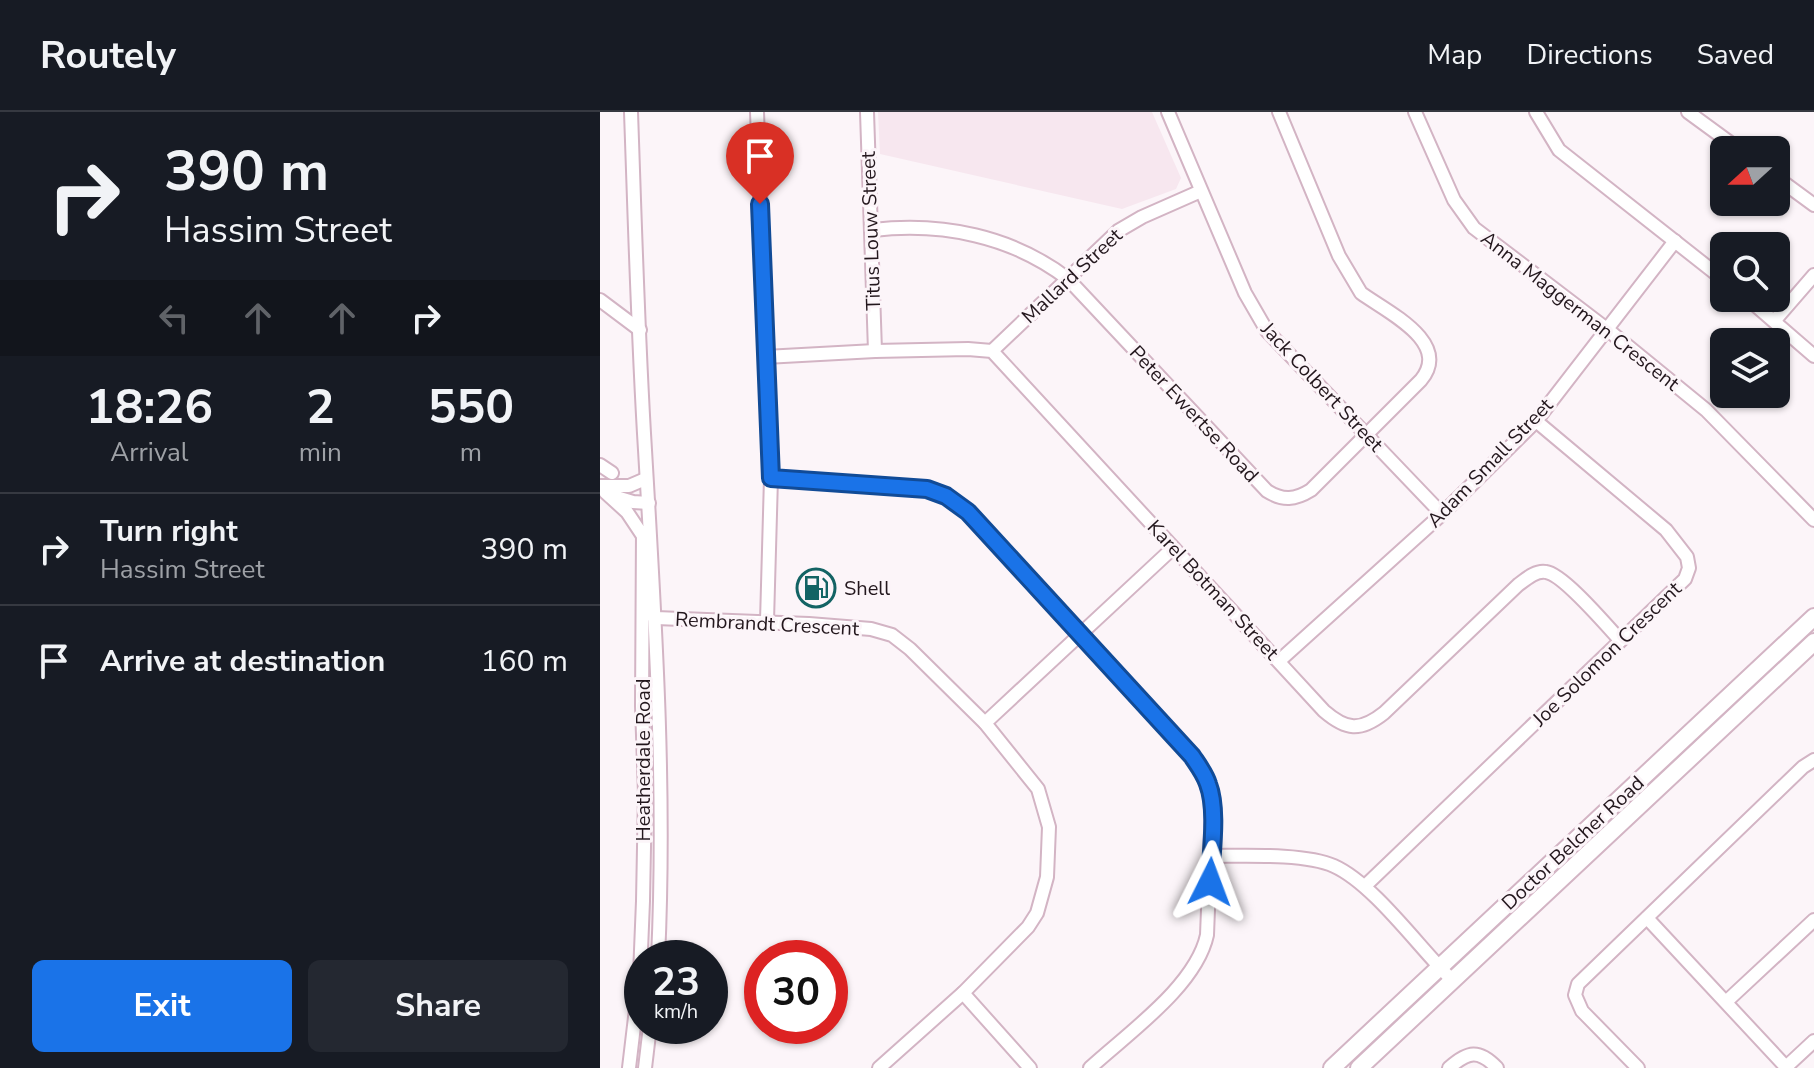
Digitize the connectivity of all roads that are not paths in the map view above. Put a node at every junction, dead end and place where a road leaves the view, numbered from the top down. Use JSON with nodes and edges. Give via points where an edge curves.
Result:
{"nodes":[{"id":1,"x":631,"y":112,"type":"edge"},
{"id":2,"x":757,"y":112,"type":"edge"},
{"id":3,"x":867,"y":112,"type":"edge"},
{"id":4,"x":1168,"y":112,"type":"edge"},
{"id":5,"x":1279,"y":112,"type":"edge"},
{"id":6,"x":1415,"y":112,"type":"edge"},
{"id":7,"x":1536,"y":112,"type":"edge"},
{"id":8,"x":1688,"y":112,"type":"edge"},
{"id":9,"x":1721,"y":136,"type":"edge"},
{"id":10,"x":1790,"y":187,"type":"edge"},
{"id":11,"x":1201,"y":191,"type":"junction"},
{"id":12,"x":1814,"y":205,"type":"edge"},
{"id":13,"x":873,"y":230,"type":"junction"},
{"id":14,"x":1675,"y":241,"type":"junction"},
{"id":15,"x":1710,"y":269,"type":"edge"},
{"id":16,"x":1814,"y":275,"type":"edge"},
{"id":17,"x":1068,"y":279,"type":"junction"},
{"id":18,"x":600,"y":300,"type":"edge"},
{"id":19,"x":1765,"y":312,"type":"edge"},
{"id":20,"x":1775,"y":320,"type":"junction"},
{"id":21,"x":640,"y":330,"type":"junction"},
{"id":22,"x":1608,"y":330,"type":"junction"},
{"id":23,"x":875,"y":351,"type":"junction"},
{"id":24,"x":992,"y":351,"type":"junction"},
{"id":25,"x":1814,"y":356,"type":"edge"},
{"id":26,"x":765,"y":357,"type":"junction"},
{"id":27,"x":1536,"y":421,"type":"junction"},
{"id":28,"x":1365,"y":435,"type":"junction"},
{"id":29,"x":645,"y":451,"type":"junction"},
{"id":30,"x":600,"y":465,"type":"edge"},
{"id":31,"x":612,"y":473,"type":"dead end"},
{"id":32,"x":771,"y":478,"type":"junction"},
{"id":33,"x":643,"y":480,"type":"junction"},
{"id":34,"x":602,"y":489,"type":"edge"},
{"id":35,"x":645,"y":504,"type":"junction"},
{"id":36,"x":1442,"y":514,"type":"junction"},
{"id":37,"x":1814,"y":520,"type":"edge"},
{"id":38,"x":643,"y":536,"type":"junction"},
{"id":39,"x":1173,"y":548,"type":"junction"},
{"id":40,"x":643,"y":610,"type":"junction"},
{"id":41,"x":1814,"y":617,"type":"edge"},
{"id":42,"x":656,"y":618,"type":"junction"},
{"id":43,"x":767,"y":621,"type":"junction"},
{"id":44,"x":1081,"y":635,"type":"junction"},
{"id":45,"x":1620,"y":640,"type":"junction"},
{"id":46,"x":1814,"y":642,"type":"edge"},
{"id":47,"x":642,"y":646,"type":"junction"},
{"id":48,"x":1279,"y":661,"type":"junction"},
{"id":49,"x":658,"y":716,"type":"junction"},
{"id":50,"x":985,"y":723,"type":"junction"},
{"id":51,"x":1814,"y":760,"type":"edge"},
{"id":52,"x":644,"y":762,"type":"junction"},
{"id":53,"x":1211,"y":856,"type":"junction"},
{"id":54,"x":1365,"y":886,"type":"junction"},
{"id":55,"x":1647,"y":918,"type":"junction"},
{"id":56,"x":1814,"y":920,"type":"edge"},
{"id":57,"x":642,"y":940,"type":"edge"},
{"id":58,"x":659,"y":940,"type":"edge"},
{"id":59,"x":1439,"y":968,"type":"junction"},
{"id":60,"x":1453,"y":981,"type":"junction"},
{"id":61,"x":963,"y":993,"type":"junction"},
{"id":62,"x":1727,"y":1001,"type":"junction"},
{"id":63,"x":1814,"y":1041,"type":"edge"},
{"id":64,"x":632,"y":1044,"type":"edge"},
{"id":65,"x":648,"y":1044,"type":"edge"},
{"id":66,"x":1636,"y":1067,"type":"edge"},
{"id":67,"x":1786,"y":1067,"type":"edge"},
{"id":68,"x":629,"y":1068,"type":"edge"},
{"id":69,"x":645,"y":1068,"type":"edge"},
{"id":70,"x":879,"y":1068,"type":"edge"},
{"id":71,"x":1030,"y":1068,"type":"edge"},
{"id":72,"x":1090,"y":1068,"type":"edge"},
{"id":73,"x":1332,"y":1068,"type":"edge"},
{"id":74,"x":1359,"y":1068,"type":"edge"},
{"id":75,"x":1449,"y":1068,"type":"edge"},
{"id":76,"x":1497,"y":1068,"type":"edge"}],
"edges":[{"from":1,"to":21,"type":"street","name":"Heatherdale Road"},
{"from":2,"to":26,"type":"street"},
{"from":3,"to":13,"type":"street","name":"Titus Louw Street"},
{"from":4,"to":11,"type":"street","name":"Jack Colbert Street"},
{"from":5,"to":28,"type":"street","name":"Peter Ewertse Road","via":[[1355,285],[1428,346],[1428,372]]},
{"from":6,"to":22,"type":"street","name":"Anna Maggerman Crescent","via":[[1466,219]]},
{"from":7,"to":14,"type":"street","via":[[1559,150]]},
{"from":8,"to":9,"type":"street"},
{"from":10,"to":12,"type":"street"},
{"from":11,"to":17,"type":"street","name":"Mallard Street","via":[[1128,225]]},
{"from":11,"to":28,"type":"street","name":"Jack Colbert Street","via":[[1267,331]]},
{"from":13,"to":17,"type":"street","name":"Peter Ewertse Road","via":[[906,226],[962,232],[1028,252]]},
{"from":13,"to":23,"type":"street","name":"Titus Louw Street"},
{"from":14,"to":15,"type":"street"},
{"from":14,"to":22,"type":"street","name":"Adam Small Street"},
{"from":16,"to":20,"type":"street"},
{"from":17,"to":24,"type":"street","name":"Mallard Street"},
{"from":17,"to":28,"type":"street","name":"Peter Ewertse Road","via":[[1276,496],[1291,499],[1311,490]]},
{"from":18,"to":21,"type":"street"},
{"from":19,"to":20,"type":"street"},
{"from":20,"to":25,"type":"street"},
{"from":21,"to":29,"type":"street","name":"Heatherdale Road"},
{"from":22,"to":27,"type":"street","name":"Adam Small Street"},
{"from":22,"to":37,"type":"street","name":"Anna Maggerman Crescent","via":[[1723,426]]},
{"from":23,"to":24,"type":"street"},
{"from":23,"to":26,"type":"street"},
{"from":24,"to":39,"type":"street","name":"Karel Botman Street"},
{"from":26,"to":32,"type":"street"},
{"from":27,"to":36,"type":"street","name":"Adam Small Street"},
{"from":27,"to":45,"type":"street","name":"Joe Solomon Crescent","via":[[1666,530],[1687,557],[1685,579]]},
{"from":28,"to":36,"type":"street","name":"Jack Colbert Street"},
{"from":29,"to":33,"type":"street","name":"Heatherdale Road"},
{"from":29,"to":35,"type":"street","name":"Heatherdale Road"},
{"from":30,"to":31,"type":"street"},
{"from":32,"to":43,"type":"street"},
{"from":32,"to":44,"type":"street","via":[[927,489],[946,496],[968,512]]},
{"from":33,"to":34,"type":"street"},
{"from":33,"to":35,"type":"street","name":"Heatherdale Road"},
{"from":34,"to":35,"type":"street"},
{"from":34,"to":38,"type":"street"},
{"from":35,"to":38,"type":"street","name":"Heatherdale Road"},
{"from":35,"to":42,"type":"street","name":"Heatherdale Road"},
{"from":36,"to":48,"type":"street","name":"Adam Small Street"},
{"from":38,"to":40,"type":"street","name":"Heatherdale Road"},
{"from":39,"to":44,"type":"street"},
{"from":39,"to":48,"type":"street","name":"Karel Botman Street"},
{"from":40,"to":42,"type":"street"},
{"from":40,"to":47,"type":"street","name":"Heatherdale Road"},
{"from":41,"to":59,"type":"main road","name":"Doctor Belcher Road"},
{"from":42,"to":43,"type":"street","name":"Rembrandt Crescent"},
{"from":42,"to":47,"type":"street"},
{"from":42,"to":49,"type":"street","name":"Heatherdale Road"},
{"from":43,"to":50,"type":"street","name":"Rembrandt Crescent","via":[[892,635]]},
{"from":44,"to":50,"type":"street"},
{"from":44,"to":53,"type":"street","via":[[1202,771],[1210,787]]},
{"from":45,"to":48,"type":"street","name":"Karel Botman Street","via":[[1569,587],[1545,571],[1518,585],[1373,722],[1359,727],[1337,723]]},
{"from":45,"to":54,"type":"street","name":"Joe Solomon Crescent"},
{"from":46,"to":60,"type":"main road","name":"Doctor Belcher Road"},
{"from":47,"to":52,"type":"street","name":"Heatherdale Road"},
{"from":49,"to":52,"type":"street","via":[[651,724]]},
{"from":49,"to":58,"type":"street","name":"Heatherdale Road"},
{"from":50,"to":61,"type":"street","name":"Rembrandt Crescent","via":[[1038,789],[1049,827],[1047,877],[1028,927]]},
{"from":51,"to":55,"type":"street"},
{"from":52,"to":57,"type":"street","name":"Heatherdale Road"},
{"from":53,"to":54,"type":"street","via":[[1324,863]]},
{"from":53,"to":72,"type":"street","via":[[1207,935],[1199,961],[1178,988]]},
{"from":54,"to":59,"type":"street"},
{"from":55,"to":62,"type":"street"},
{"from":55,"to":66,"type":"street","via":[[1583,978],[1575,995],[1582,1011]]},
{"from":56,"to":62,"type":"street"},
{"from":59,"to":60,"type":"street"},
{"from":59,"to":73,"type":"main road","name":"Doctor Belcher Road"},
{"from":60,"to":74,"type":"main road","name":"Doctor Belcher Road"},
{"from":61,"to":70,"type":"street","name":"Rembrandt Crescent"},
{"from":61,"to":71,"type":"street"},
{"from":62,"to":67,"type":"street"},
{"from":63,"to":67,"type":"street"},
{"from":64,"to":68,"type":"street","name":"Heatherdale Road"},
{"from":65,"to":69,"type":"street"},
{"from":75,"to":76,"type":"street","via":[[1472,1052]]}]}
